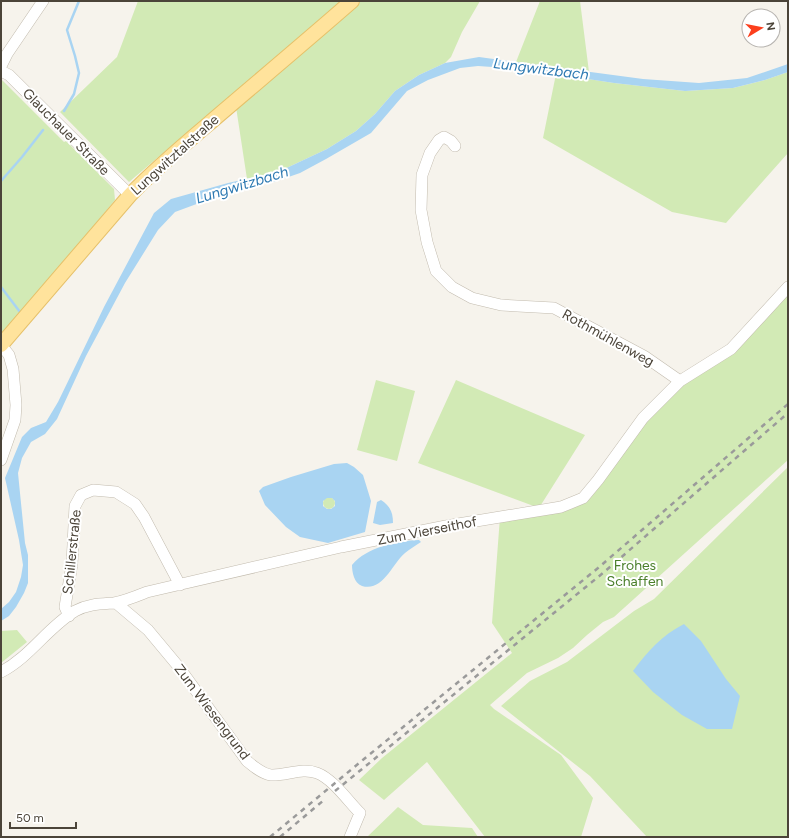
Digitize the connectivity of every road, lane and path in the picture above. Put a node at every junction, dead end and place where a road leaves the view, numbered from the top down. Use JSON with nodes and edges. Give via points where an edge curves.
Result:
{"nodes":[{"id":1,"x":43,"y":1,"type":"edge"},
{"id":2,"x":352,"y":1,"type":"edge"},
{"id":3,"x":1,"y":66,"type":"edge"},
{"id":4,"x":1,"y":71,"type":"edge"},
{"id":5,"x":455,"y":146,"type":"dead end"},
{"id":6,"x":130,"y":196,"type":"junction"},
{"id":7,"x":788,"y":287,"type":"edge"},
{"id":8,"x":1,"y":345,"type":"edge"},
{"id":9,"x":680,"y":380,"type":"junction"},
{"id":10,"x":1,"y":460,"type":"edge"},
{"id":11,"x":180,"y":585,"type":"junction"},
{"id":12,"x":116,"y":602,"type":"junction"},
{"id":13,"x":69,"y":616,"type":"junction"},
{"id":14,"x":1,"y":672,"type":"edge"},
{"id":15,"x":350,"y":837,"type":"edge"}],
"edges":[{"from":1,"to":3,"type":"street"},
{"from":2,"to":6,"type":"main road","name":"Lungwitztalstraße","via":[[154,171]]},
{"from":4,"to":6,"type":"street","name":"Glauchauer Straße","via":[[9,75]]},
{"from":5,"to":9,"type":"street","name":"Rothmühlenweg","via":[[444,137],[439,140],[430,153],[422,175],[421,210],[436,271],[452,287],[472,298],[501,305],[554,308],[644,356]]},
{"from":6,"to":8,"type":"main road","name":"Lungwitztalstraße"},
{"from":7,"to":9,"type":"street","name":"Zum Vierseithof","via":[[731,349]]},
{"from":8,"to":10,"type":"street","via":[[13,369],[16,405],[15,420]]},
{"from":9,"to":11,"type":"street","name":"Zum Vierseithof","via":[[643,418],[583,498],[561,507],[341,547]]},
{"from":11,"to":12,"type":"street","name":"Zum Vierseithof"},
{"from":11,"to":13,"type":"street","name":"Schillerstraße","via":[[135,504],[116,492],[93,490],[81,495],[75,506],[72,564],[65,607]]},
{"from":12,"to":13,"type":"street","name":"Zum Vierseithof","via":[[96,604],[76,610]]},
{"from":12,"to":15,"type":"street","name":"Zum Wiesengrund","via":[[148,630],[173,660],[247,761],[270,775],[316,772],[329,780],[360,813]]},
{"from":13,"to":14,"type":"street","name":"Zum Vierseithof"}]}
